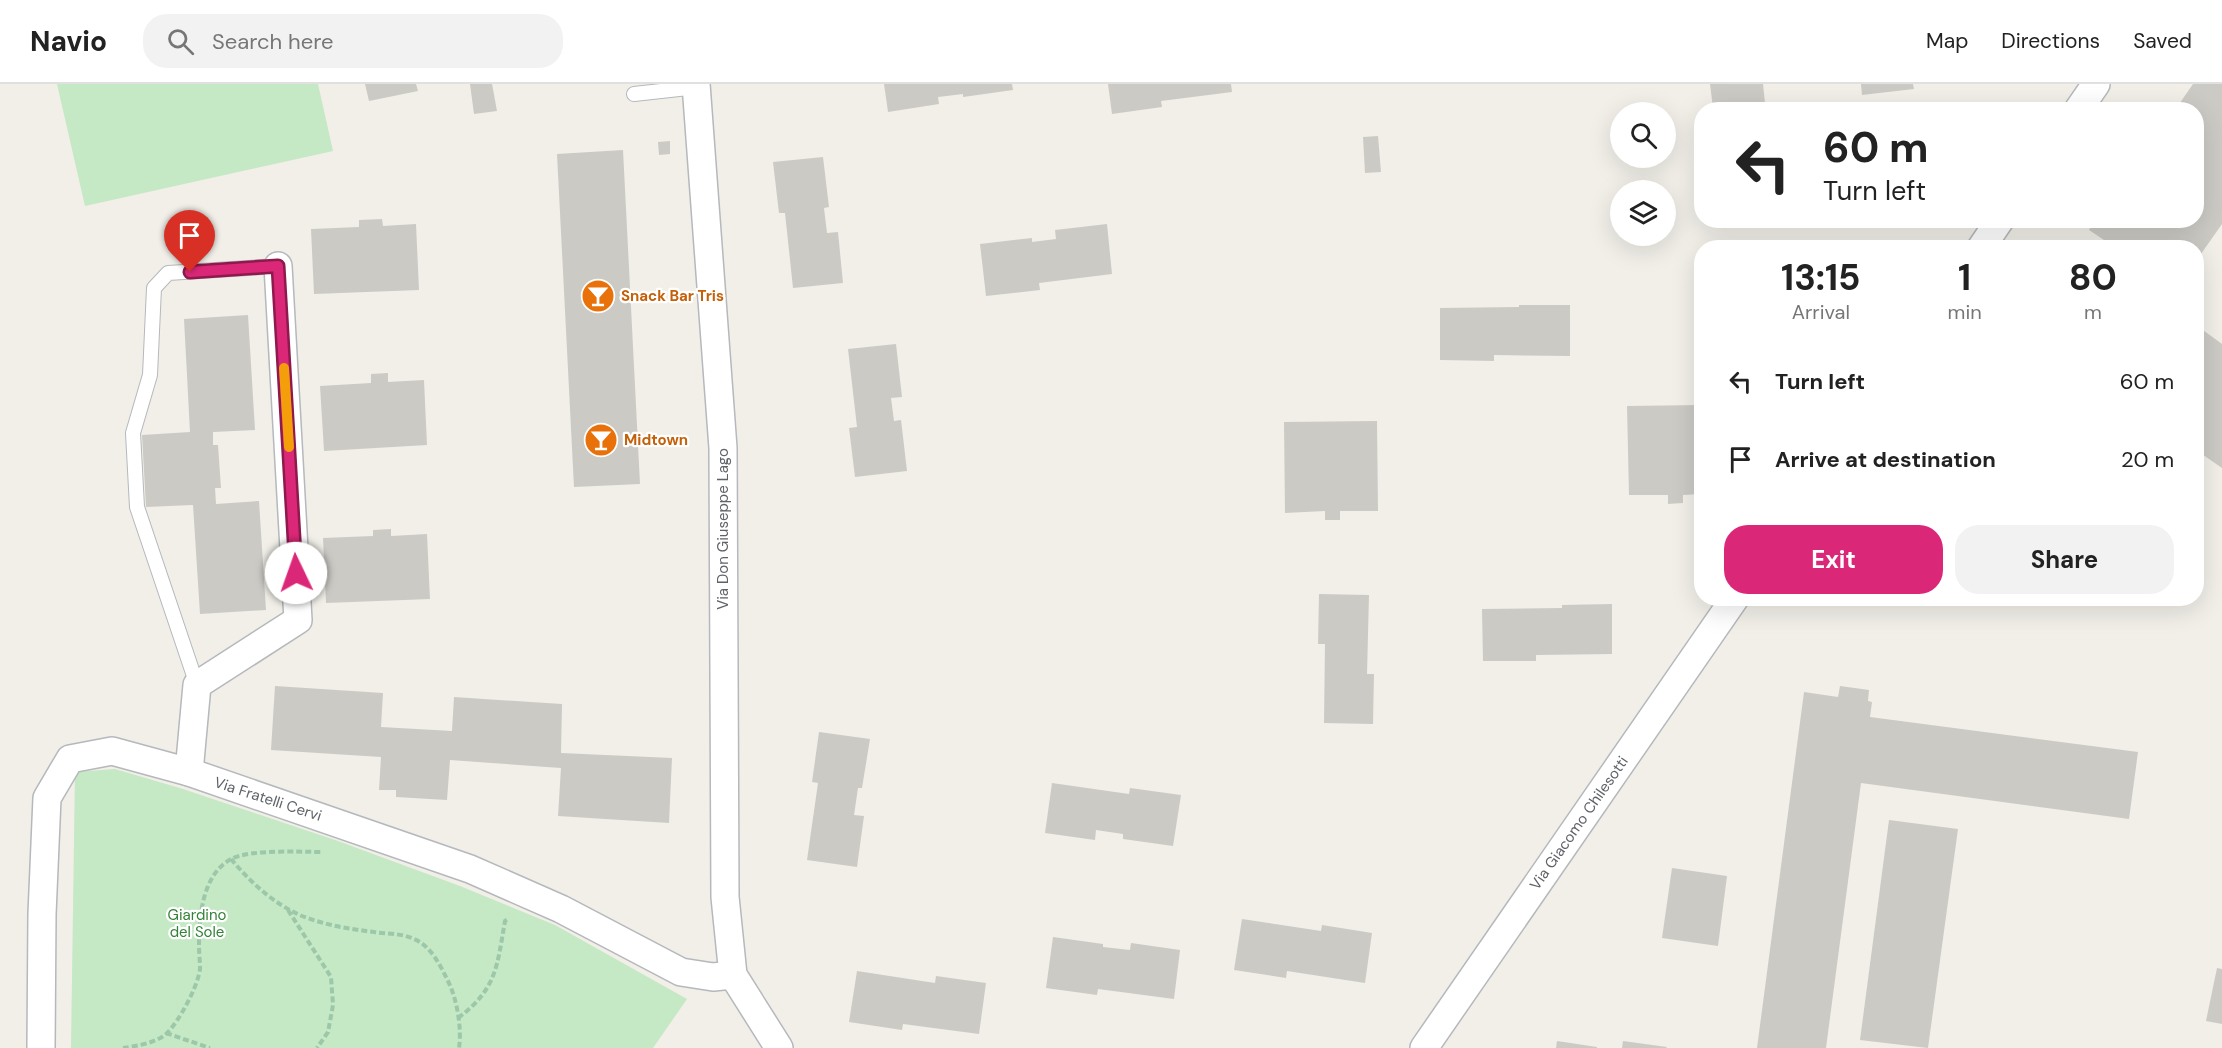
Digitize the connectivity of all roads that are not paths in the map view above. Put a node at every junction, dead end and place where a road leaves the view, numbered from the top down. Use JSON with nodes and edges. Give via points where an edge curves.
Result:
{"nodes":[{"id":1,"x":2096,"y":84,"type":"edge"},
{"id":2,"x":697,"y":85,"type":"edge"},
{"id":3,"x":634,"y":94,"type":"dead end"},
{"id":4,"x":2084,"y":102,"type":"edge"},
{"id":5,"x":278,"y":266,"type":"joint"},
{"id":6,"x":1729,"y":606,"type":"edge"},
{"id":7,"x":197,"y":685,"type":"junction"},
{"id":8,"x":189,"y":772,"type":"junction"},
{"id":9,"x":733,"y":975,"type":"junction"},
{"id":10,"x":41,"y":1048,"type":"edge"},
{"id":11,"x":779,"y":1048,"type":"edge"},
{"id":12,"x":1424,"y":1048,"type":"edge"}],
"edges":[{"from":1,"to":4,"type":"street"},
{"from":2,"to":3,"type":"lane"},
{"from":2,"to":9,"type":"street","name":"Via Don Giuseppe Lago","via":[[723,448],[725,897]]},
{"from":5,"to":7,"type":"street","via":[[298,620]]},
{"from":5,"to":7,"type":"lane","via":[[168,273],[154,288],[150,375],[133,433],[137,507]]},
{"from":6,"to":12,"type":"street","name":"Via Giacomo Chilesotti"},
{"from":7,"to":8,"type":"street"},
{"from":8,"to":9,"type":"street","name":"Via Fratelli Cervi","via":[[470,869],[561,909],[681,972],[712,977]]},
{"from":8,"to":10,"type":"street","name":"Via Fratelli Cervi","via":[[112,751],[70,759],[47,798]]},
{"from":9,"to":11,"type":"street"}]}
